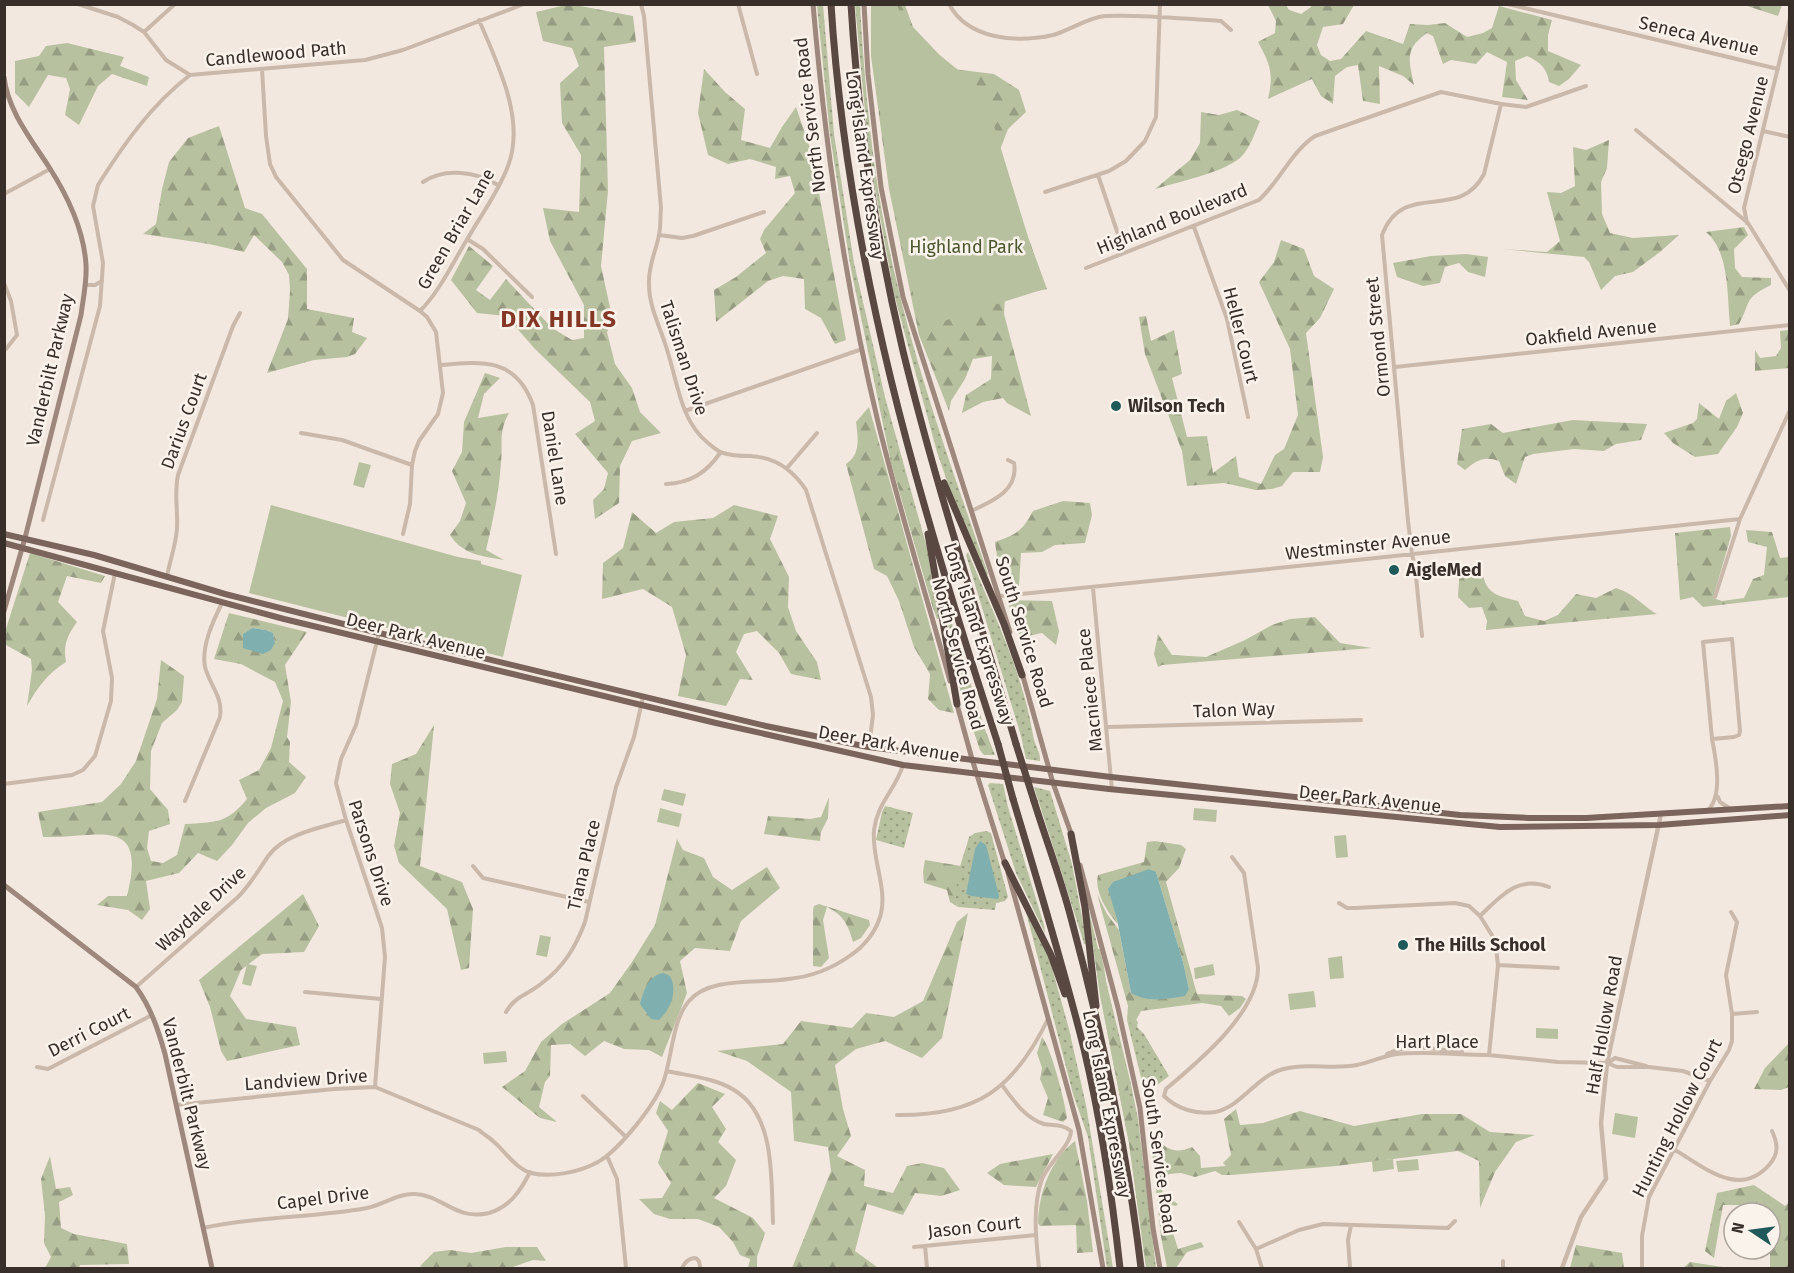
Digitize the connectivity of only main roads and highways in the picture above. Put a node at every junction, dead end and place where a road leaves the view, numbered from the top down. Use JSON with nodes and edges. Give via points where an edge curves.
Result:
{"nodes":[{"id":1,"x":813,"y":4,"type":"edge"},
{"id":2,"x":831,"y":4,"type":"edge"},
{"id":3,"x":850,"y":4,"type":"edge"},
{"id":4,"x":864,"y":4,"type":"edge"},
{"id":5,"x":4,"y":77,"type":"edge"},
{"id":6,"x":918,"y":409,"type":"junction"},
{"id":7,"x":928,"y":523,"type":"junction"},
{"id":8,"x":4,"y":534,"type":"edge"},
{"id":9,"x":25,"y":538,"type":"junction"},
{"id":10,"x":4,"y":543,"type":"edge"},
{"id":11,"x":22,"y":546,"type":"junction"},
{"id":12,"x":4,"y":611,"type":"edge"},
{"id":13,"x":1022,"y":675,"type":"junction"},
{"id":14,"x":957,"y":704,"type":"junction"},
{"id":15,"x":972,"y":759,"type":"junction"},
{"id":16,"x":1049,"y":768,"type":"junction"},
{"id":17,"x":976,"y":775,"type":"junction"},
{"id":18,"x":1053,"y":783,"type":"junction"},
{"id":19,"x":1790,"y":806,"type":"edge"},
{"id":20,"x":1417,"y":810,"type":"junction"},
{"id":21,"x":1790,"y":815,"type":"edge"},
{"id":22,"x":1416,"y":819,"type":"junction"},
{"id":23,"x":1071,"y":834,"type":"junction"},
{"id":24,"x":1005,"y":863,"type":"junction"},
{"id":25,"x":4,"y":885,"type":"edge"},
{"id":26,"x":1096,"y":1021,"type":"junction"},
{"id":27,"x":1084,"y":1048,"type":"junction"},
{"id":28,"x":212,"y":1269,"type":"edge"},
{"id":29,"x":1103,"y":1269,"type":"edge"},
{"id":30,"x":1120,"y":1269,"type":"edge"},
{"id":31,"x":1141,"y":1269,"type":"edge"},
{"id":32,"x":1160,"y":1269,"type":"edge"}],
"edges":[{"from":1,"to":14,"type":"main road","name":"North Service Road","via":[[832,180],[862,349]]},
{"from":2,"to":7,"type":"highway","name":"Long Island Expressway","via":[[839,112],[858,230],[884,355]]},
{"from":3,"to":6,"type":"highway","name":"Long Island Expressway","via":[[859,110],[873,203]]},
{"from":4,"to":13,"type":"main road","name":"South Service Road","via":[[882,187],[903,297]]},
{"from":5,"to":9,"type":"main road","name":"Vanderbilt Parkway","via":[[21,124],[65,194],[86,265],[81,315]]},
{"from":6,"to":13,"type":"highway","via":[[952,506]]},
{"from":6,"to":26,"type":"highway","name":"Long Island Expressway","bridge":true,"via":[[1071,917]]},
{"from":7,"to":14,"type":"highway"},
{"from":7,"to":27,"type":"highway","name":"Long Island Expressway","bridge":true,"via":[[998,744]]},
{"from":8,"to":9,"type":"main road","name":"Deer Park Avenue"},
{"from":9,"to":11,"type":"main road","name":"Vanderbilt Parkway"},
{"from":9,"to":15,"type":"main road","name":"Deer Park Avenue","via":[[225,594],[766,726],[868,747]]},
{"from":10,"to":11,"type":"main road","name":"Deer Park Avenue"},
{"from":11,"to":12,"type":"main road","name":"Vanderbilt Parkway"},
{"from":11,"to":17,"type":"main road","name":"Deer Park Avenue","via":[[222,603],[377,641],[855,755]]},
{"from":13,"to":16,"type":"main road","name":"South Service Road"},
{"from":14,"to":15,"type":"main road","name":"North Service Road"},
{"from":15,"to":16,"type":"main road","name":"Deer Park Avenue"},
{"from":15,"to":17,"type":"main road","name":"North Service Road"},
{"from":16,"to":18,"type":"main road","name":"South Service Road"},
{"from":16,"to":20,"type":"main road","name":"Deer Park Avenue"},
{"from":17,"to":18,"type":"main road","name":"Deer Park Avenue"},
{"from":17,"to":24,"type":"main road","name":"North Service Road"},
{"from":18,"to":22,"type":"main road","name":"Deer Park Avenue"},
{"from":18,"to":23,"type":"main road","name":"South Service Road"},
{"from":19,"to":20,"type":"main road","name":"Deer Park Avenue","via":[[1586,818]]},
{"from":20,"to":22,"type":"main road"},
{"from":21,"to":22,"type":"main road","name":"Deer Park Avenue","via":[[1659,825],[1500,828]]},
{"from":23,"to":26,"type":"highway","via":[[1085,907]]},
{"from":23,"to":32,"type":"main road","name":"South Service Road","via":[[1108,964],[1140,1107]]},
{"from":24,"to":27,"type":"highway","via":[[1051,955]]},
{"from":24,"to":29,"type":"main road","name":"North Service Road","via":[[1079,1130]]},
{"from":25,"to":28,"type":"main road","name":"Vanderbilt Parkway","via":[[136,987],[152,1014],[165,1054]]},
{"from":26,"to":31,"type":"highway","name":"Long Island Expressway","via":[[1127,1161]]},
{"from":27,"to":30,"type":"highway","name":"Long Island Expressway","via":[[1107,1165]]}]}
